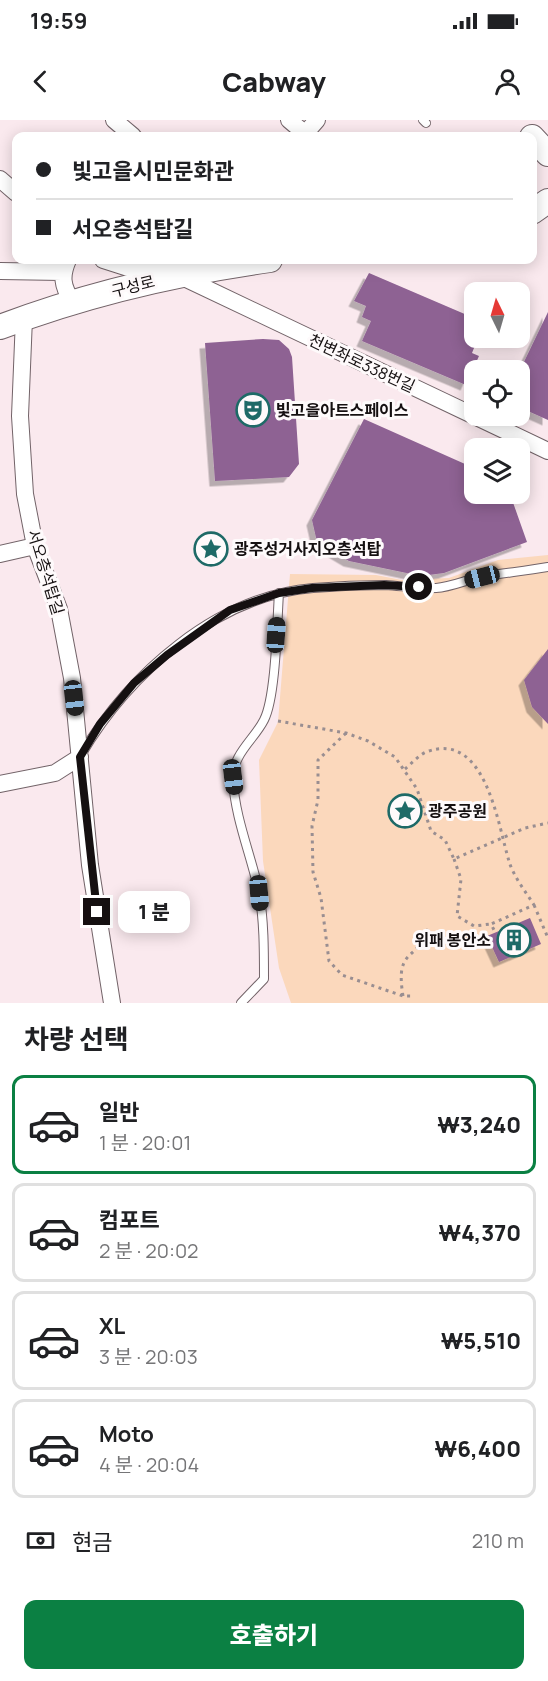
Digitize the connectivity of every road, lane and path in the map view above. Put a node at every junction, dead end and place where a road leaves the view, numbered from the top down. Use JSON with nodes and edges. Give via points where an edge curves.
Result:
{"nodes":[{"id":1,"x":114,"y":120,"type":"edge"},
{"id":2,"x":289,"y":120,"type":"edge"},
{"id":3,"x":518,"y":120,"type":"edge"},
{"id":4,"x":128,"y":132,"type":"edge"},
{"id":5,"x":301,"y":132,"type":"edge"},
{"id":6,"x":528,"y":132,"type":"edge"},
{"id":7,"x":537,"y":142,"type":"edge"},
{"id":8,"x":548,"y":154,"type":"edge"},
{"id":9,"x":0,"y":179,"type":"edge"},
{"id":10,"x":12,"y":190,"type":"edge"},
{"id":11,"x":117,"y":264,"type":"edge"},
{"id":12,"x":198,"y":264,"type":"edge"},
{"id":13,"x":218,"y":264,"type":"edge"},
{"id":14,"x":65,"y":266,"type":"edge"},
{"id":15,"x":0,"y":271,"type":"edge"},
{"id":16,"x":177,"y":274,"type":"junction"},
{"id":17,"x":72,"y":301,"type":"junction"},
{"id":18,"x":24,"y":318,"type":"junction"},
{"id":19,"x":0,"y":327,"type":"edge"},
{"id":20,"x":548,"y":451,"type":"edge"},
{"id":21,"x":36,"y":546,"type":"junction"},
{"id":22,"x":0,"y":554,"type":"edge"},
{"id":23,"x":548,"y":567,"type":"edge"},
{"id":24,"x":279,"y":593,"type":"junction"},
{"id":25,"x":265,"y":720,"type":"junction"},
{"id":26,"x":345,"y":734,"type":"junction"},
{"id":27,"x":80,"y":757,"type":"junction"},
{"id":28,"x":405,"y":769,"type":"junction"},
{"id":29,"x":0,"y":784,"type":"edge"},
{"id":30,"x":548,"y":823,"type":"edge"},
{"id":31,"x":505,"y":837,"type":"junction"},
{"id":32,"x":454,"y":859,"type":"junction"},
{"id":33,"x":534,"y":905,"type":"junction"},
{"id":34,"x":491,"y":924,"type":"junction"},
{"id":35,"x":428,"y":929,"type":"dead end"},
{"id":36,"x":495,"y":933,"type":"dead end"},
{"id":37,"x":548,"y":938,"type":"edge"},
{"id":38,"x":403,"y":996,"type":"junction"},
{"id":39,"x":411,"y":996,"type":"dead end"},
{"id":40,"x":112,"y":1003,"type":"edge"},
{"id":41,"x":241,"y":1003,"type":"edge"}],
"edges":[{"from":1,"to":4,"type":"street"},
{"from":2,"to":5,"type":"street"},
{"from":3,"to":6,"type":"street"},
{"from":7,"to":8,"type":"street"},
{"from":9,"to":10,"type":"street"},
{"from":11,"to":12,"type":"street"},
{"from":13,"to":16,"type":"street","name":"구성로"},
{"from":14,"to":15,"type":"street"},
{"from":14,"to":17,"type":"street","via":[[63,289]]},
{"from":16,"to":17,"type":"street","name":"구성로"},
{"from":16,"to":20,"type":"street","name":"천변좌로338번길"},
{"from":17,"to":18,"type":"street","name":"구성로"},
{"from":18,"to":19,"type":"street","name":"구성로"},
{"from":18,"to":21,"type":"street","name":"서오층석탑길","via":[[21,451]]},
{"from":21,"to":22,"type":"street"},
{"from":21,"to":27,"type":"street","name":"서오층석탑길","via":[[59,609],[72,678]]},
{"from":23,"to":24,"type":"lane","via":[[437,588],[384,585]]},
{"from":24,"to":25,"type":"lane","via":[[273,677]]},
{"from":24,"to":27,"type":"lane","via":[[230,610],[147,670],[107,715]]},
{"from":25,"to":26,"type":"path"},
{"from":25,"to":41,"type":"lane","via":[[243,747],[233,777],[259,893],[264,950],[264,979]]},
{"from":26,"to":28,"type":"path","via":[[384,749]]},
{"from":26,"to":38,"type":"path","via":[[318,760],[318,801],[312,826],[313,872],[321,898],[329,961],[342,975]]},
{"from":27,"to":29,"type":"street","via":[[55,773]]},
{"from":27,"to":40,"type":"street","name":"서오층석탑길","via":[[93,884]]},
{"from":28,"to":31,"type":"path","via":[[425,752],[456,751],[475,764]]},
{"from":28,"to":32,"type":"path","via":[[417,789],[431,831],[445,840]]},
{"from":30,"to":31,"type":"path"},
{"from":31,"to":32,"type":"path"},
{"from":31,"to":33,"type":"path","via":[[509,863]]},
{"from":32,"to":34,"type":"path","via":[[461,879],[457,916],[474,926]]},
{"from":33,"to":34,"type":"path"},
{"from":33,"to":37,"type":"path"},
{"from":34,"to":36,"type":"path"},
{"from":35,"to":38,"type":"path","via":[[403,961]]},
{"from":38,"to":39,"type":"path"}]}
